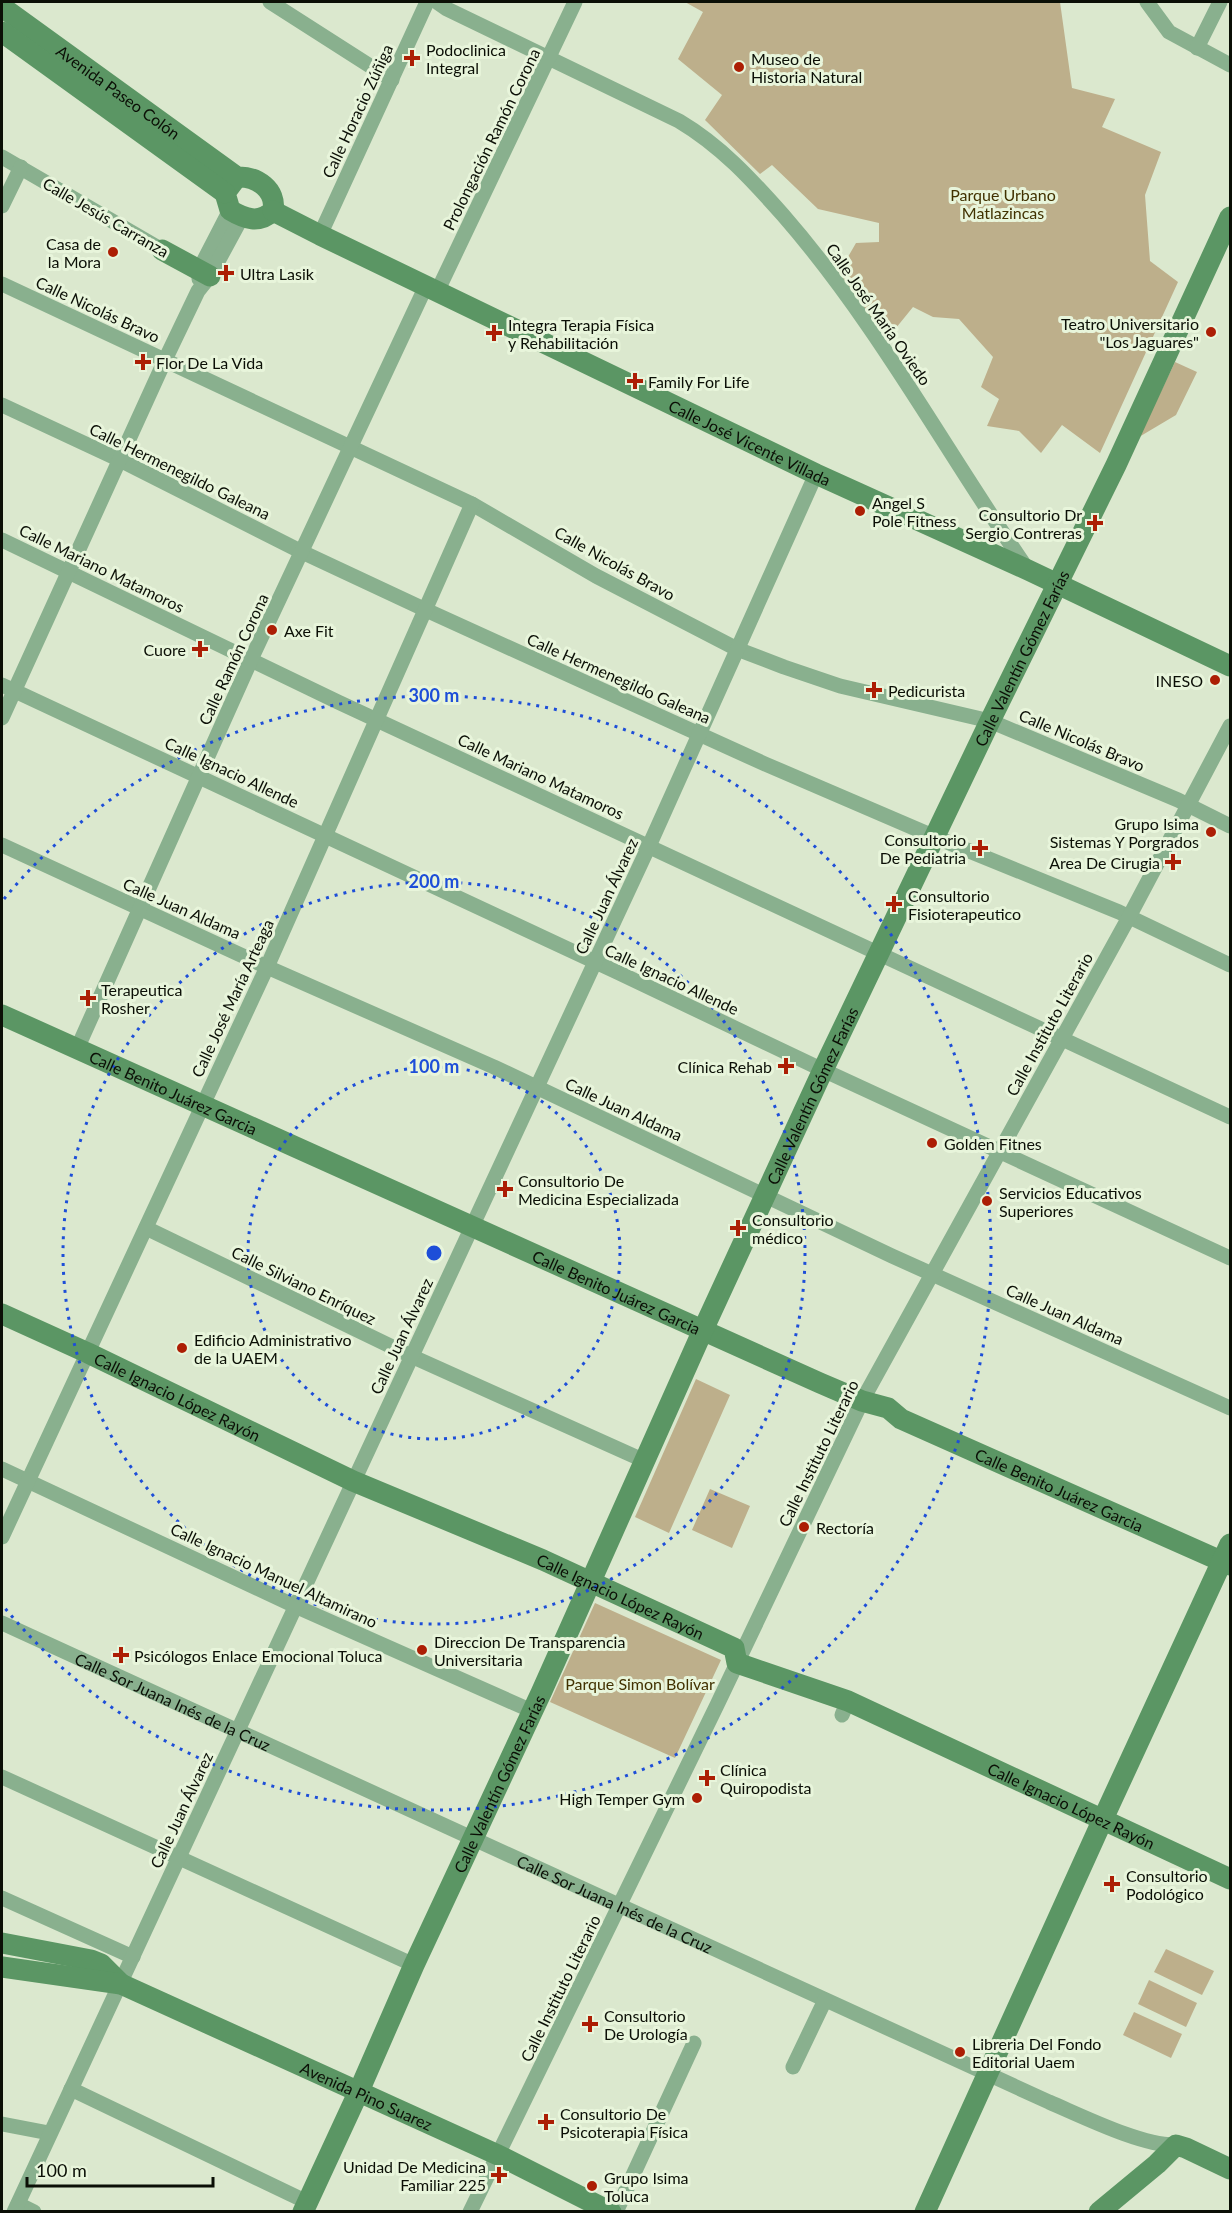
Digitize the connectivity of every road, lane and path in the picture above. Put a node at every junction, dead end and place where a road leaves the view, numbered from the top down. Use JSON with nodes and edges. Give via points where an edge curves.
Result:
{"nodes":[{"id":1,"x":270,"y":2,"type":"edge"},
{"id":2,"x":427,"y":2,"type":"edge"},
{"id":3,"x":437,"y":2,"type":"edge"},
{"id":4,"x":575,"y":2,"type":"edge"},
{"id":5,"x":1147,"y":2,"type":"edge"},
{"id":6,"x":1220,"y":2,"type":"edge"},
{"id":7,"x":2,"y":7,"type":"edge"},
{"id":8,"x":2,"y":32,"type":"edge"},
{"id":9,"x":1197,"y":48,"type":"junction"},
{"id":10,"x":549,"y":60,"type":"junction"},
{"id":11,"x":1230,"y":65,"type":"edge"},
{"id":12,"x":392,"y":80,"type":"junction"},
{"id":13,"x":2,"y":157,"type":"edge"},
{"id":14,"x":21,"y":167,"type":"junction"},
{"id":15,"x":233,"y":199,"type":"junction"},
{"id":16,"x":2,"y":206,"type":"edge"},
{"id":17,"x":273,"y":211,"type":"junction"},
{"id":18,"x":1230,"y":217,"type":"edge"},
{"id":19,"x":320,"y":235,"type":"junction"},
{"id":20,"x":162,"y":250,"type":"joint"},
{"id":21,"x":202,"y":279,"type":"junction"},
{"id":22,"x":2,"y":284,"type":"edge"},
{"id":23,"x":432,"y":289,"type":"junction"},
{"id":24,"x":165,"y":360,"type":"junction"},
{"id":25,"x":2,"y":405,"type":"edge"},
{"id":26,"x":351,"y":447,"type":"junction"},
{"id":27,"x":120,"y":460,"type":"junction"},
{"id":28,"x":816,"y":474,"type":"junction"},
{"id":29,"x":472,"y":504,"type":"junction"},
{"id":30,"x":2,"y":540,"type":"edge"},
{"id":31,"x":302,"y":552,"type":"junction"},
{"id":32,"x":69,"y":570,"type":"junction"},
{"id":33,"x":1028,"y":570,"type":"junction"},
{"id":34,"x":1058,"y":584,"type":"junction"},
{"id":35,"x":426,"y":610,"type":"junction"},
{"id":36,"x":738,"y":649,"type":"junction"},
{"id":37,"x":251,"y":660,"type":"junction"},
{"id":38,"x":1230,"y":666,"type":"edge"},
{"id":39,"x":8,"y":688,"type":"edge"},
{"id":40,"x":2,"y":718,"type":"edge"},
{"id":41,"x":376,"y":719,"type":"junction"},
{"id":42,"x":990,"y":722,"type":"junction"},
{"id":43,"x":1230,"y":726,"type":"edge"},
{"id":44,"x":700,"y":734,"type":"junction"},
{"id":45,"x":199,"y":777,"type":"junction"},
{"id":46,"x":1187,"y":804,"type":"junction"},
{"id":47,"x":1230,"y":826,"type":"edge"},
{"id":48,"x":324,"y":835,"type":"junction"},
{"id":49,"x":935,"y":837,"type":"junction"},
{"id":50,"x":2,"y":845,"type":"edge"},
{"id":51,"x":649,"y":846,"type":"junction"},
{"id":52,"x":140,"y":909,"type":"junction"},
{"id":53,"x":1129,"y":916,"type":"junction"},
{"id":54,"x":879,"y":954,"type":"junction"},
{"id":55,"x":595,"y":962,"type":"junction"},
{"id":56,"x":1230,"y":965,"type":"edge"},
{"id":57,"x":267,"y":967,"type":"junction"},
{"id":58,"x":2,"y":1015,"type":"edge"},
{"id":59,"x":1062,"y":1038,"type":"junction"},
{"id":60,"x":77,"y":1049,"type":"junction"},
{"id":61,"x":823,"y":1070,"type":"junction"},
{"id":62,"x":536,"y":1087,"type":"junction"},
{"id":63,"x":202,"y":1106,"type":"junction"},
{"id":64,"x":1230,"y":1118,"type":"edge"},
{"id":65,"x":1000,"y":1150,"type":"junction"},
{"id":66,"x":765,"y":1196,"type":"junction"},
{"id":67,"x":472,"y":1226,"type":"junction"},
{"id":68,"x":146,"y":1228,"type":"junction"},
{"id":69,"x":1230,"y":1258,"type":"edge"},
{"id":70,"x":933,"y":1275,"type":"junction"},
{"id":71,"x":2,"y":1314,"type":"edge"},
{"id":72,"x":703,"y":1330,"type":"junction"},
{"id":73,"x":88,"y":1353,"type":"junction"},
{"id":74,"x":411,"y":1356,"type":"junction"},
{"id":75,"x":862,"y":1401,"type":"junction"},
{"id":76,"x":1230,"y":1408,"type":"edge"},
{"id":77,"x":645,"y":1461,"type":"junction"},
{"id":78,"x":2,"y":1469,"type":"edge"},
{"id":79,"x":28,"y":1481,"type":"junction"},
{"id":80,"x":352,"y":1481,"type":"junction"},
{"id":81,"x":2,"y":1537,"type":"edge"},
{"id":82,"x":1228,"y":1557,"type":"edge"},
{"id":83,"x":590,"y":1582,"type":"junction"},
{"id":84,"x":295,"y":1606,"type":"junction"},
{"id":85,"x":2,"y":1623,"type":"edge"},
{"id":86,"x":737,"y":1663,"type":"junction"},
{"id":87,"x":532,"y":1711,"type":"junction"},
{"id":88,"x":237,"y":1731,"type":"junction"},
{"id":89,"x":2,"y":1777,"type":"edge"},
{"id":90,"x":1103,"y":1819,"type":"junction"},
{"id":91,"x":474,"y":1839,"type":"junction"},
{"id":92,"x":179,"y":1858,"type":"junction"},
{"id":93,"x":1230,"y":1879,"type":"edge"},
{"id":94,"x":2,"y":1898,"type":"edge"},
{"id":95,"x":619,"y":1906,"type":"junction"},
{"id":96,"x":2,"y":1943,"type":"edge"},
{"id":97,"x":133,"y":1957,"type":"junction"},
{"id":98,"x":414,"y":1965,"type":"junction"},
{"id":99,"x":2,"y":1966,"type":"edge"},
{"id":100,"x":121,"y":1984,"type":"junction"},
{"id":101,"x":825,"y":2001,"type":"junction"},
{"id":102,"x":694,"y":2043,"type":"dead end"},
{"id":103,"x":793,"y":2067,"type":"dead end"},
{"id":104,"x":987,"y":2074,"type":"junction"},
{"id":105,"x":70,"y":2089,"type":"junction"},
{"id":106,"x":359,"y":2091,"type":"junction"},
{"id":107,"x":2,"y":2124,"type":"edge"},
{"id":108,"x":49,"y":2133,"type":"junction"},
{"id":109,"x":1176,"y":2145,"type":"junction"},
{"id":110,"x":498,"y":2156,"type":"junction"},
{"id":111,"x":1230,"y":2169,"type":"edge"},
{"id":112,"x":16,"y":2207,"type":"edge"},
{"id":113,"x":305,"y":2207,"type":"edge"},
{"id":114,"x":34,"y":2211,"type":"edge"},
{"id":115,"x":470,"y":2211,"type":"edge"},
{"id":116,"x":613,"y":2211,"type":"edge"},
{"id":117,"x":926,"y":2211,"type":"edge"},
{"id":118,"x":1099,"y":2211,"type":"edge"}],
"edges":[{"from":1,"to":12,"type":"street"},
{"from":2,"to":12,"type":"street","name":"Calle Horacio Zúñiga"},
{"from":3,"to":10,"type":"street","name":"Calle José María Oviedo"},
{"from":4,"to":10,"type":"street","name":"Prolongación Ramón Corona"},
{"from":5,"to":9,"type":"street","via":[[1169,32]]},
{"from":6,"to":9,"type":"street"},
{"from":7,"to":15,"type":"main road","name":"Avenida Paseo Colón"},
{"from":8,"to":15,"type":"main road","name":"Avenida Paseo Colón"},
{"from":9,"to":11,"type":"street"},
{"from":10,"to":23,"type":"street","name":"Prolongación Ramón Corona"},
{"from":10,"to":33,"type":"street","name":"Calle José María Oviedo","via":[[680,121],[719,148],[751,179],[853,303]]},
{"from":12,"to":19,"type":"street","name":"Calle Horacio Zúñiga"},
{"from":13,"to":14,"type":"street","name":"Calle Jesús Carranza"},
{"from":14,"to":16,"type":"street"},
{"from":14,"to":20,"type":"street","name":"Calle Jesús Carranza"},
{"from":15,"to":17,"type":"main road","via":[[256,219]]},
{"from":15,"to":17,"type":"main road","name":"Avenida Paseo Colón","via":[[251,178],[274,199]]},
{"from":15,"to":21,"type":"street"},
{"from":17,"to":19,"type":"main road","name":"Calle José Vicente Villada"},
{"from":18,"to":34,"type":"main road","name":"Calle Valentín Gómez Farías"},
{"from":19,"to":23,"type":"main road","name":"Calle José Vicente Villada"},
{"from":20,"to":21,"type":"main road","name":"Calle Jesús Carranza"},
{"from":21,"to":24,"type":"street"},
{"from":22,"to":24,"type":"street","name":"Calle Nicolás Bravo"},
{"from":23,"to":26,"type":"street","name":"Calle Ramón Corona"},
{"from":23,"to":28,"type":"main road","name":"Calle José Vicente Villada"},
{"from":24,"to":26,"type":"street","name":"Calle Nicolás Bravo"},
{"from":24,"to":27,"type":"street"},
{"from":25,"to":27,"type":"street","name":"Calle Hermenegildo Galeana"},
{"from":26,"to":29,"type":"street","name":"Calle Nicolás Bravo"},
{"from":26,"to":31,"type":"street","name":"Calle Ramón Corona"},
{"from":27,"to":31,"type":"street","name":"Calle Hermenegildo Galeana"},
{"from":27,"to":32,"type":"street"},
{"from":28,"to":33,"type":"main road","name":"Calle José Vicente Villada"},
{"from":28,"to":36,"type":"street","name":"Calle Juan Álvarez"},
{"from":29,"to":35,"type":"street","name":"Calle José María Arteaga"},
{"from":29,"to":36,"type":"street","name":"Calle Nicolás Bravo","via":[[596,576]]},
{"from":30,"to":32,"type":"street","name":"Calle Mariano Matamoros"},
{"from":31,"to":35,"type":"street","name":"Calle Hermenegildo Galeana"},
{"from":31,"to":37,"type":"street","name":"Calle Ramón Corona"},
{"from":32,"to":37,"type":"street","name":"Calle Mariano Matamoros"},
{"from":32,"to":39,"type":"street"},
{"from":33,"to":34,"type":"main road","name":"Calle José Vicente Villada"},
{"from":34,"to":38,"type":"main road","name":"Calle José Vicente Villada"},
{"from":34,"to":42,"type":"main road","name":"Calle Valentín Gómez Farías"},
{"from":35,"to":41,"type":"street","name":"Calle José María Arteaga"},
{"from":35,"to":44,"type":"street","name":"Calle Hermenegildo Galeana"},
{"from":36,"to":42,"type":"street","name":"Calle Nicolás Bravo","via":[[840,686]]},
{"from":36,"to":44,"type":"street","name":"Calle Juan Álvarez"},
{"from":37,"to":41,"type":"street","name":"Calle Mariano Matamoros"},
{"from":37,"to":45,"type":"street","name":"Calle Ramón Corona"},
{"from":39,"to":40,"type":"street"},
{"from":39,"to":45,"type":"street","name":"Calle Ignacio Allende"},
{"from":41,"to":48,"type":"street","name":"Calle José María Arteaga"},
{"from":41,"to":51,"type":"street","name":"Calle Mariano Matamoros"},
{"from":42,"to":46,"type":"street","name":"Calle Nicolás Bravo"},
{"from":42,"to":49,"type":"main road","name":"Calle Valentín Gómez Farías"},
{"from":43,"to":46,"type":"street","name":"Calle Instituto Literario"},
{"from":44,"to":49,"type":"street","name":"Calle Hermenegildo Galeana"},
{"from":44,"to":51,"type":"street","name":"Calle Juan Álvarez"},
{"from":45,"to":48,"type":"street","name":"Calle Ignacio Allende"},
{"from":45,"to":52,"type":"street","name":"Calle Ramón Corona"},
{"from":46,"to":47,"type":"street","name":"Calle Nicolás Bravo"},
{"from":46,"to":53,"type":"street","name":"Calle Instituto Literario"},
{"from":48,"to":55,"type":"street","name":"Calle Ignacio Allende"},
{"from":48,"to":57,"type":"street","name":"Calle José María Arteaga"},
{"from":49,"to":53,"type":"street","name":"Calle Hermenegildo Galeana"},
{"from":49,"to":54,"type":"main road","name":"Calle Valentín Gómez Farías"},
{"from":50,"to":52,"type":"street","name":"Calle Juan Aldama"},
{"from":51,"to":54,"type":"street","name":"Calle Mariano Matamoros"},
{"from":51,"to":55,"type":"street","name":"Calle Juan Álvarez"},
{"from":52,"to":57,"type":"street","name":"Calle Juan Aldama"},
{"from":52,"to":60,"type":"street","name":"Calle Ramón Corona"},
{"from":53,"to":56,"type":"street","name":"Calle Hermenegildo Galeana"},
{"from":53,"to":59,"type":"street","name":"Calle Instituto Literario"},
{"from":54,"to":59,"type":"street","name":"Calle Mariano Matamoros"},
{"from":54,"to":61,"type":"main road","name":"Calle Valentín Gómez Farías"},
{"from":55,"to":61,"type":"street","name":"Calle Ignacio Allende"},
{"from":55,"to":62,"type":"street","name":"Calle Juan Álvarez"},
{"from":57,"to":62,"type":"street","name":"Calle Juan Aldama"},
{"from":57,"to":63,"type":"street","name":"Calle José María Arteaga"},
{"from":58,"to":60,"type":"main road","name":"Calle Benito Juárez Garcia"},
{"from":59,"to":64,"type":"street","name":"Calle Mariano Matamoros"},
{"from":59,"to":65,"type":"street","name":"Calle Instituto Literario"},
{"from":60,"to":63,"type":"main road","name":"Calle Benito Juárez Garcia"},
{"from":61,"to":65,"type":"street","name":"Calle Ignacio Allende"},
{"from":61,"to":66,"type":"main road","name":"Calle Valentín Gómez Farías"},
{"from":62,"to":66,"type":"street","name":"Calle Juan Aldama"},
{"from":62,"to":67,"type":"street","name":"Calle Juan Álvarez"},
{"from":63,"to":67,"type":"main road","name":"Calle Benito Juárez Garcia"},
{"from":63,"to":68,"type":"street","name":"Calle José María Arteaga"},
{"from":65,"to":69,"type":"street","name":"Calle Ignacio Allende"},
{"from":65,"to":70,"type":"street","name":"Calle Instituto Literario"},
{"from":66,"to":70,"type":"street","name":"Calle Juan Aldama"},
{"from":66,"to":72,"type":"main road","name":"Calle Valentín Gómez Farías"},
{"from":67,"to":72,"type":"main road","name":"Calle Benito Juárez Garcia"},
{"from":67,"to":74,"type":"street","name":"Calle Juan Álvarez"},
{"from":68,"to":73,"type":"street","name":"Calle José María Arteaga"},
{"from":68,"to":74,"type":"street","name":"Calle Silviano Enríquez"},
{"from":70,"to":75,"type":"street","name":"Calle Instituto Literario"},
{"from":70,"to":76,"type":"street","name":"Calle Juan Aldama"},
{"from":71,"to":73,"type":"main road","name":"Calle Ignacio López Rayón"},
{"from":72,"to":75,"type":"main road","name":"Calle Benito Juárez Garcia"},
{"from":72,"to":77,"type":"main road","name":"Calle Valentín Gómez Farías"},
{"from":73,"to":79,"type":"street","name":"Calle José María Arteaga"},
{"from":73,"to":80,"type":"main road","name":"Calle Ignacio López Rayón"},
{"from":74,"to":77,"type":"street","name":"Calle Silviano Enríquez"},
{"from":74,"to":80,"type":"street","name":"Calle Juan Álvarez"},
{"from":75,"to":82,"type":"main road","name":"Calle Benito Juárez Garcia","via":[[888,1408],[901,1419]]},
{"from":75,"to":86,"type":"street","name":"Calle Instituto Literario"},
{"from":77,"to":83,"type":"main road","name":"Calle Valentín Gómez Farías"},
{"from":78,"to":79,"type":"street","name":"Calle Ignacio Manuel Altamirano"},
{"from":79,"to":81,"type":"street","name":"Calle José María Arteaga"},
{"from":79,"to":84,"type":"street","name":"Calle Ignacio Manuel Altamirano"},
{"from":80,"to":83,"type":"main road","name":"Calle Ignacio López Rayón"},
{"from":80,"to":84,"type":"street","name":"Calle Juan Álvarez"},
{"from":82,"to":90,"type":"main road"},
{"from":83,"to":86,"type":"main road","name":"Calle Ignacio López Rayón","via":[[734,1648]]},
{"from":83,"to":87,"type":"main road","name":"Calle Valentín Gómez Farías"},
{"from":84,"to":87,"type":"street","name":"Calle Ignacio Manuel Altamirano"},
{"from":84,"to":88,"type":"street","name":"Calle Juan Álvarez"},
{"from":85,"to":88,"type":"street","name":"Calle Sor Juana Inés de la Cruz"},
{"from":86,"to":90,"type":"main road","name":"Calle Ignacio López Rayón"},
{"from":86,"to":95,"type":"street","name":"Calle Instituto Literario"},
{"from":87,"to":91,"type":"main road","name":"Calle Valentín Gómez Farías"},
{"from":88,"to":91,"type":"street","name":"Calle Sor Juana Inés de la Cruz"},
{"from":88,"to":92,"type":"street","name":"Calle Juan Álvarez"},
{"from":89,"to":92,"type":"street"},
{"from":90,"to":93,"type":"main road","name":"Calle Ignacio López Rayón"},
{"from":90,"to":104,"type":"main road"},
{"from":91,"to":95,"type":"street","name":"Calle Sor Juana Inés de la Cruz"},
{"from":91,"to":98,"type":"main road","name":"Calle Valentín Gómez Farías"},
{"from":92,"to":97,"type":"street","name":"Calle Juan Álvarez"},
{"from":92,"to":98,"type":"street"},
{"from":94,"to":97,"type":"street"},
{"from":95,"to":101,"type":"street","name":"Calle Sor Juana Inés de la Cruz"},
{"from":95,"to":110,"type":"street","name":"Calle Instituto Literario"},
{"from":96,"to":100,"type":"main road","via":[[91,1960],[101,1964]]},
{"from":97,"to":100,"type":"street","name":"Calle Juan Álvarez"},
{"from":98,"to":106,"type":"main road","name":"Calle Valentín Gómez Farías"},
{"from":99,"to":100,"type":"main road"},
{"from":100,"to":105,"type":"street","name":"Calle Juan Álvarez"},
{"from":100,"to":106,"type":"main road","name":"Avenida Pino Suarez"},
{"from":101,"to":103,"type":"street"},
{"from":101,"to":104,"type":"street","name":"Calle Sor Juana Inés de la Cruz"},
{"from":102,"to":116,"type":"street"},
{"from":104,"to":109,"type":"street","name":"Calle Sor Juana Inés de la Cruz","via":[[1147,2141]]},
{"from":104,"to":117,"type":"main road"},
{"from":105,"to":108,"type":"street","name":"Calle Juan Álvarez"},
{"from":105,"to":113,"type":"street"},
{"from":106,"to":110,"type":"main road","name":"Avenida Pino Suarez"},
{"from":106,"to":113,"type":"main road","name":"Calle Valentín Gómez Farías"},
{"from":107,"to":108,"type":"street"},
{"from":108,"to":112,"type":"street","name":"Calle Juan Álvarez"},
{"from":109,"to":111,"type":"main road","name":"Calle Sor Juana Inés de la Cruz"},
{"from":109,"to":118,"type":"main road"},
{"from":110,"to":115,"type":"street","name":"Calle Instituto Literario"},
{"from":110,"to":116,"type":"main road","name":"Avenida Pino Suarez"},
{"from":112,"to":114,"type":"street"}]}
